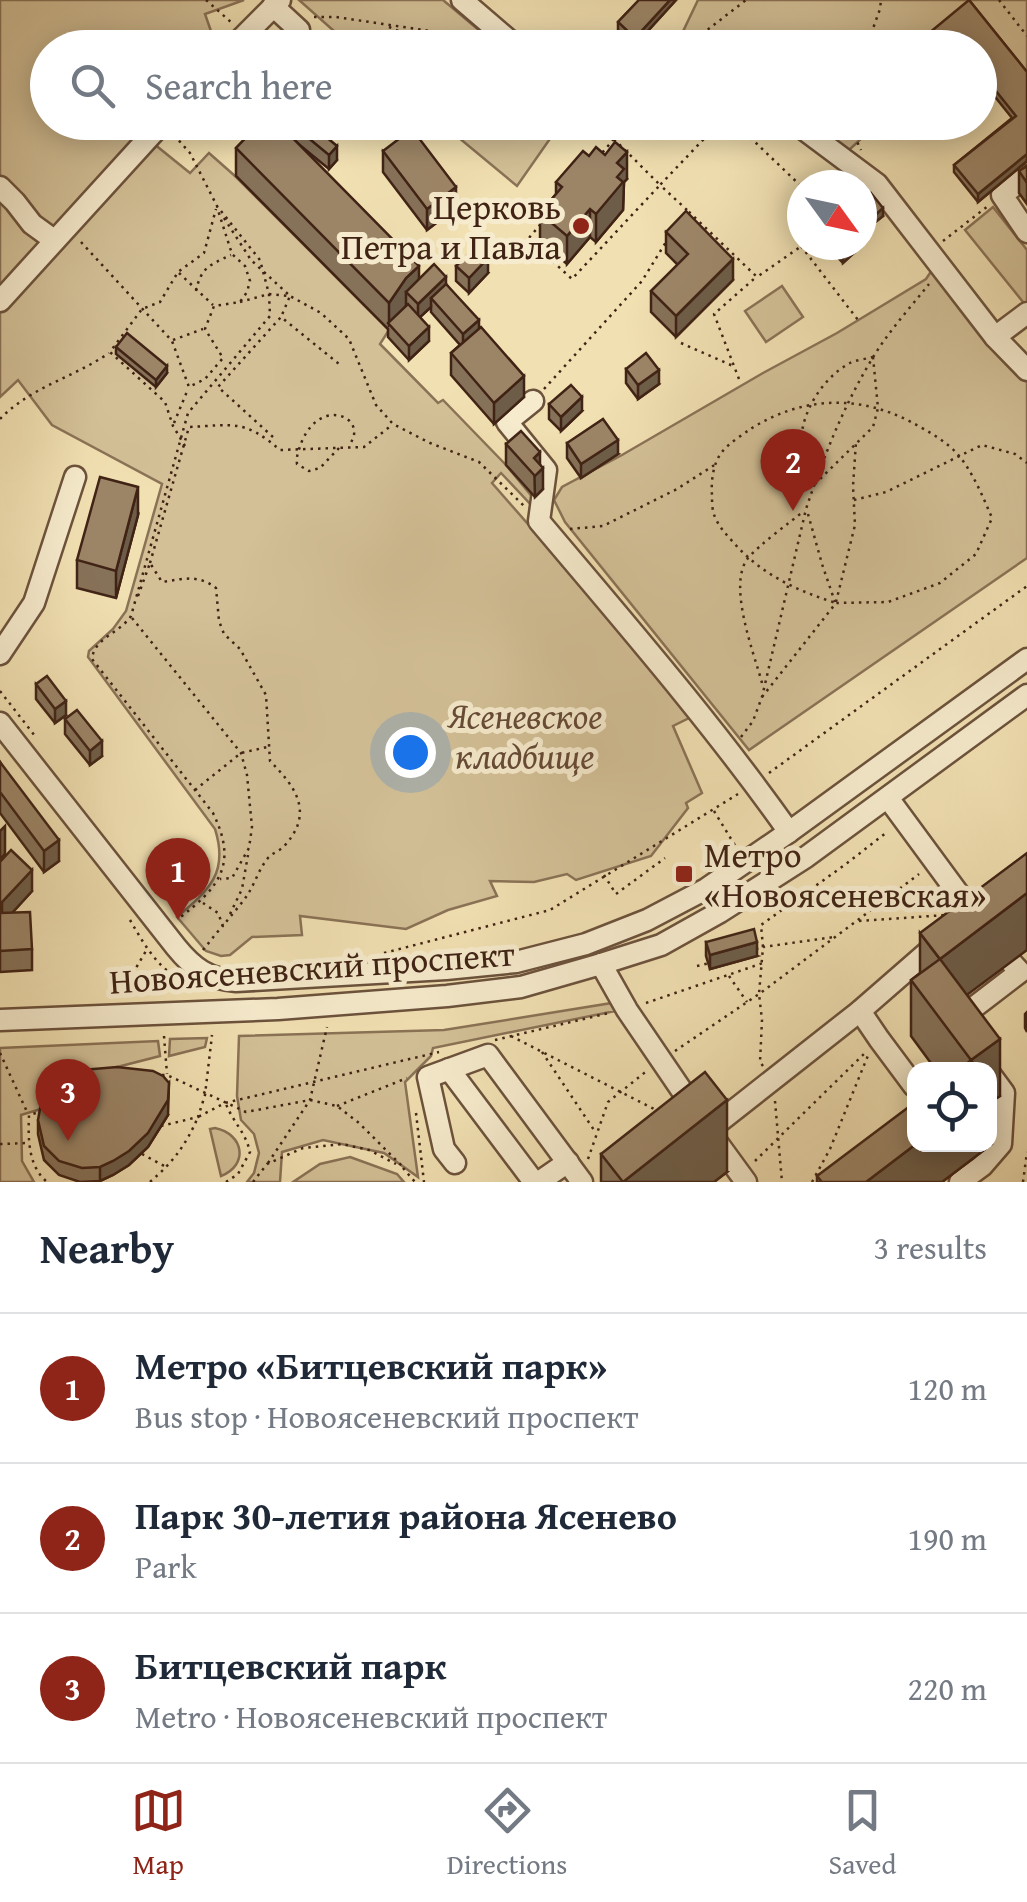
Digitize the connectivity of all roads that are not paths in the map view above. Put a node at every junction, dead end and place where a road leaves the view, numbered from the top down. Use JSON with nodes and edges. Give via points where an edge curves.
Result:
{"nodes":[{"id":1,"x":462,"y":0,"type":"edge"},
{"id":2,"x":284,"y":13,"type":"edge"},
{"id":3,"x":257,"y":30,"type":"edge"},
{"id":4,"x":497,"y":30,"type":"edge"},
{"id":5,"x":155,"y":140,"type":"edge"},
{"id":6,"x":818,"y":140,"type":"edge"},
{"id":7,"x":1027,"y":176,"type":"edge"},
{"id":8,"x":0,"y":188,"type":"edge"},
{"id":9,"x":61,"y":232,"type":"junction"},
{"id":10,"x":1027,"y":232,"type":"edge"},
{"id":11,"x":0,"y":301,"type":"edge"},
{"id":12,"x":1027,"y":313,"type":"edge"},
{"id":13,"x":995,"y":337,"type":"junction"},
{"id":14,"x":1027,"y":370,"type":"edge"},
{"id":15,"x":532,"y":401,"type":"road end"},
{"id":16,"x":75,"y":477,"type":"dead end"},
{"id":17,"x":0,"y":654,"type":"edge"},
{"id":18,"x":1027,"y":660,"type":"edge"},
{"id":19,"x":1027,"y":696,"type":"edge"},
{"id":20,"x":0,"y":724,"type":"edge"},
{"id":21,"x":888,"y":798,"type":"junction"},
{"id":22,"x":789,"y":832,"type":"junction"},
{"id":23,"x":979,"y":908,"type":"junction"},
{"id":24,"x":991,"y":936,"type":"edge"},
{"id":25,"x":601,"y":964,"type":"junction"},
{"id":26,"x":1019,"y":967,"type":"edge"},
{"id":27,"x":860,"y":1011,"type":"junction"},
{"id":28,"x":0,"y":1020,"type":"edge"},
{"id":29,"x":981,"y":1062,"type":"edge"},
{"id":30,"x":441,"y":1064,"type":"junction"},
{"id":31,"x":907,"y":1077,"type":"edge"},
{"id":32,"x":997,"y":1084,"type":"edge"},
{"id":33,"x":709,"y":1131,"type":"junction"},
{"id":34,"x":686,"y":1146,"type":"edge"},
{"id":35,"x":997,"y":1149,"type":"edge"},
{"id":36,"x":994,"y":1152,"type":"edge"},
{"id":37,"x":568,"y":1162,"type":"junction"},
{"id":38,"x":455,"y":1163,"type":"dead end"},
{"id":39,"x":740,"y":1180,"type":"edge"},
{"id":40,"x":582,"y":1181,"type":"edge"},
{"id":41,"x":536,"y":1182,"type":"edge"},
{"id":42,"x":960,"y":1182,"type":"edge"}],
"edges":[{"from":1,"to":4,"type":"street"},
{"from":2,"to":3,"type":"street"},
{"from":5,"to":9,"type":"street"},
{"from":6,"to":13,"type":"street","via":[[877,184]]},
{"from":7,"to":10,"type":"street","via":[[1002,195]]},
{"from":8,"to":9,"type":"street","via":[[32,224]]},
{"from":9,"to":11,"type":"street"},
{"from":12,"to":13,"type":"street"},
{"from":13,"to":14,"type":"street"},
{"from":15,"to":22,"type":"street","via":[[508,422],[546,470],[539,521],[682,690]]},
{"from":16,"to":17,"type":"street","via":[[34,603]]},
{"from":18,"to":22,"type":"street","name":"Новоясеневский проспект"},
{"from":19,"to":21,"type":"street","name":"Новоясеневский проспект"},
{"from":20,"to":22,"type":"street","name":"Новоясеневский проспект","via":[[186,960],[220,980],[446,969],[551,954],[647,920]]},
{"from":21,"to":23,"type":"street"},
{"from":21,"to":25,"type":"street","name":"Новоясеневский проспект","via":[[720,912],[661,944]]},
{"from":23,"to":24,"type":"street"},
{"from":23,"to":27,"type":"street"},
{"from":25,"to":28,"type":"street","name":"Новоясеневский проспект","via":[[521,986],[447,996]]},
{"from":25,"to":33,"type":"street"},
{"from":26,"to":29,"type":"street","via":[[964,1016],[960,1034]]},
{"from":27,"to":31,"type":"street"},
{"from":27,"to":33,"type":"street"},
{"from":30,"to":37,"type":"street","via":[[488,1055]]},
{"from":30,"to":38,"type":"street","via":[[428,1076],[444,1149]]},
{"from":30,"to":41,"type":"street"},
{"from":32,"to":35,"type":"street","via":[[1004,1093]]},
{"from":33,"to":34,"type":"street"},
{"from":33,"to":39,"type":"street"},
{"from":36,"to":42,"type":"street"},
{"from":37,"to":40,"type":"street"},
{"from":37,"to":41,"type":"street"}]}
